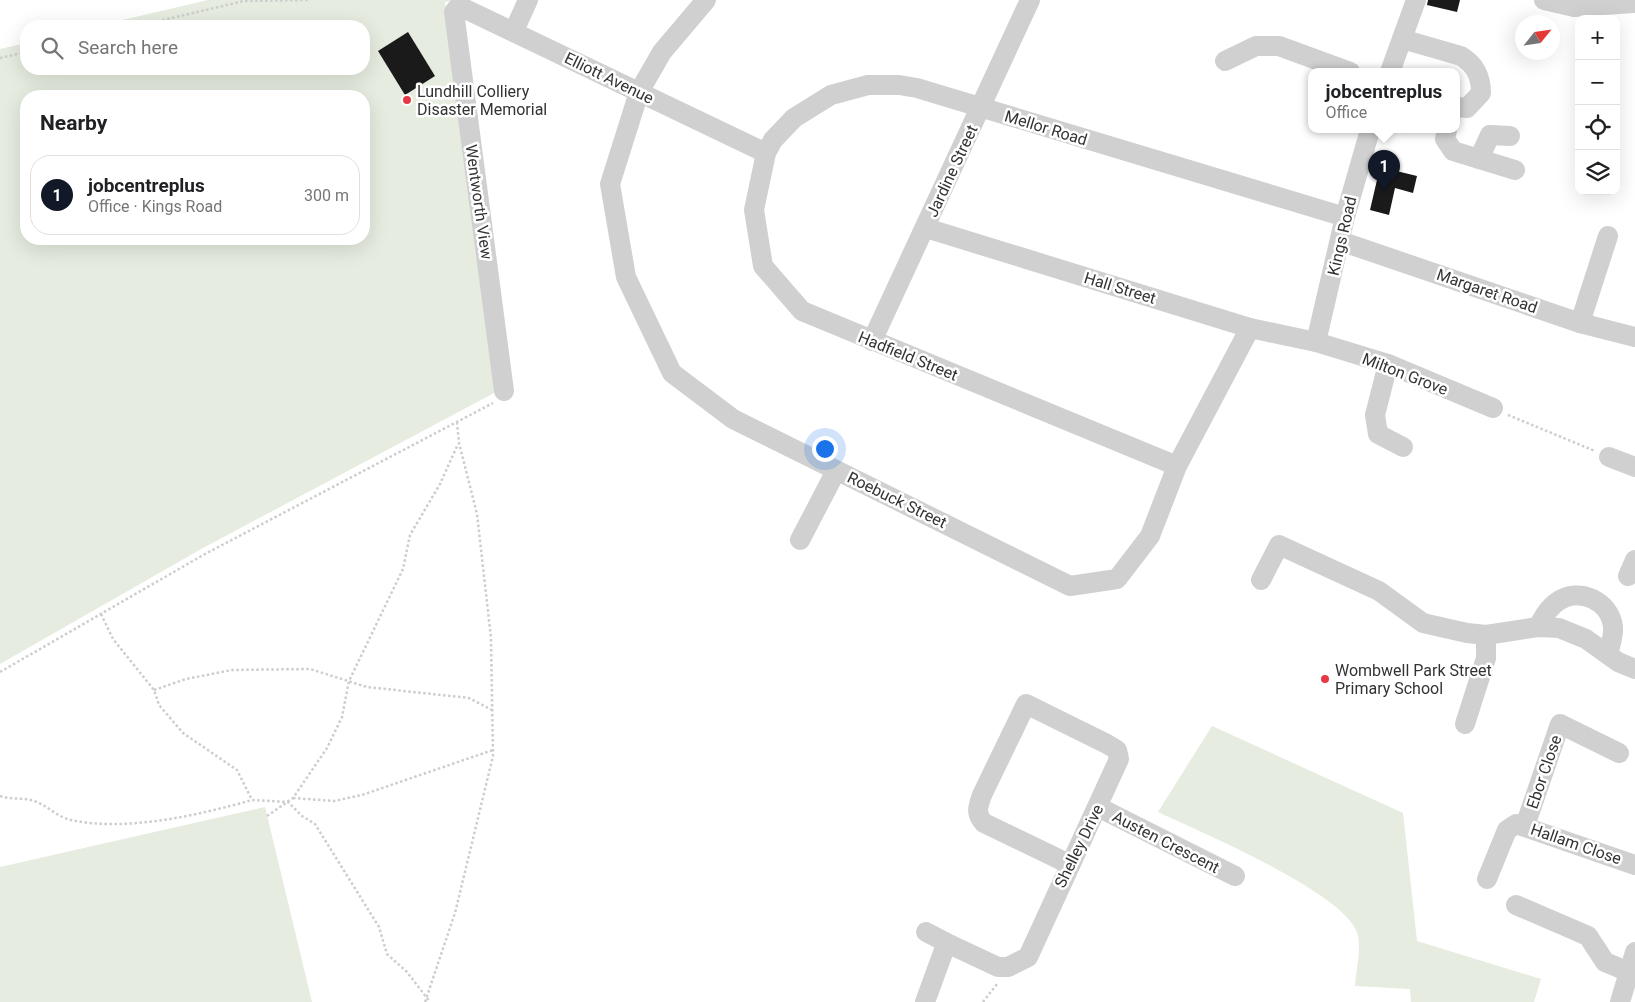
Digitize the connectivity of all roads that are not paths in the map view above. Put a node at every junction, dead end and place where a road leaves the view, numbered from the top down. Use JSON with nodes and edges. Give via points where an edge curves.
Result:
{"nodes":[{"id":1,"x":528,"y":0,"type":"edge"},
{"id":2,"x":706,"y":0,"type":"edge"},
{"id":3,"x":1030,"y":0,"type":"edge"},
{"id":4,"x":1416,"y":0,"type":"edge"},
{"id":5,"x":1544,"y":0,"type":"edge"},
{"id":6,"x":1635,"y":3,"type":"edge"},
{"id":7,"x":454,"y":12,"type":"joint"},
{"id":8,"x":514,"y":31,"type":"junction"},
{"id":9,"x":1402,"y":39,"type":"junction"},
{"id":10,"x":1225,"y":61,"type":"dead end"},
{"id":11,"x":1339,"y":68,"type":"edge"},
{"id":12,"x":1391,"y":68,"type":"edge"},
{"id":13,"x":639,"y":92,"type":"junction"},
{"id":14,"x":1460,"y":107,"type":"edge"},
{"id":15,"x":980,"y":108,"type":"junction"},
{"id":16,"x":1369,"y":133,"type":"edge"},
{"id":17,"x":1446,"y":133,"type":"edge"},
{"id":18,"x":1510,"y":136,"type":"dead end"},
{"id":19,"x":766,"y":153,"type":"junction"},
{"id":20,"x":1479,"y":159,"type":"junction"},
{"id":21,"x":1515,"y":170,"type":"dead end"},
{"id":22,"x":1345,"y":217,"type":"junction"},
{"id":23,"x":926,"y":228,"type":"junction"},
{"id":24,"x":1608,"y":236,"type":"dead end"},
{"id":25,"x":1340,"y":241,"type":"junction"},
{"id":26,"x":1580,"y":323,"type":"junction"},
{"id":27,"x":1250,"y":328,"type":"junction"},
{"id":28,"x":1635,"y":337,"type":"edge"},
{"id":29,"x":872,"y":341,"type":"junction"},
{"id":30,"x":1316,"y":342,"type":"junction"},
{"id":31,"x":1388,"y":364,"type":"junction"},
{"id":32,"x":504,"y":391,"type":"road end"},
{"id":33,"x":1493,"y":408,"type":"road end"},
{"id":34,"x":1403,"y":447,"type":"dead end"},
{"id":35,"x":1609,"y":457,"type":"road end"},
{"id":36,"x":1177,"y":466,"type":"junction"},
{"id":37,"x":1635,"y":467,"type":"edge"},
{"id":38,"x":836,"y":470,"type":"junction"},
{"id":39,"x":800,"y":540,"type":"dead end"},
{"id":40,"x":1262,"y":580,"type":"dead end"},
{"id":41,"x":1538,"y":627,"type":"junction"},
{"id":42,"x":1486,"y":635,"type":"junction"},
{"id":43,"x":1608,"y":654,"type":"junction"},
{"id":44,"x":1635,"y":669,"type":"edge"},
{"id":45,"x":1466,"y":724,"type":"dead end"},
{"id":46,"x":1619,"y":753,"type":"dead end"},
{"id":47,"x":1098,"y":807,"type":"junction"},
{"id":48,"x":1521,"y":825,"type":"junction"},
{"id":49,"x":1069,"y":864,"type":"junction"},
{"id":50,"x":1635,"y":865,"type":"edge"},
{"id":51,"x":1235,"y":876,"type":"dead end"},
{"id":52,"x":1487,"y":879,"type":"dead end"},
{"id":53,"x":1516,"y":905,"type":"dead end"},
{"id":54,"x":926,"y":932,"type":"dead end"},
{"id":55,"x":951,"y":945,"type":"junction"},
{"id":56,"x":1635,"y":952,"type":"edge"},
{"id":57,"x":1629,"y":972,"type":"junction"},
{"id":58,"x":925,"y":1002,"type":"edge"},
{"id":59,"x":1620,"y":1002,"type":"edge"}],
"edges":[{"from":1,"to":8,"type":"street"},
{"from":2,"to":13,"type":"street","name":"Roebuck Street","via":[[662,52]]},
{"from":3,"to":15,"type":"street","name":"Jardine Street"},
{"from":4,"to":9,"type":"street"},
{"from":5,"to":6,"type":"street","via":[[1574,7]]},
{"from":7,"to":8,"type":"street","name":"Elliott Avenue","via":[[459,6]]},
{"from":7,"to":32,"type":"street","name":"Wentworth View","via":[[455,88]]},
{"from":8,"to":13,"type":"street","name":"Elliott Avenue"},
{"from":9,"to":12,"type":"street"},
{"from":9,"to":14,"type":"street","via":[[1469,61],[1481,80],[1481,93],[1467,108]]},
{"from":10,"to":11,"type":"street","via":[[1256,46],[1279,46]]},
{"from":13,"to":19,"type":"street","name":"Elliott Avenue"},
{"from":13,"to":38,"type":"street","name":"Roebuck Street","via":[[610,184],[626,277],[672,373],[733,419]]},
{"from":15,"to":19,"type":"street","name":"Mellor Road","via":[[899,85],[868,85],[849,89],[814,104],[794,118],[773,140]]},
{"from":15,"to":22,"type":"street","name":"Mellor Road"},
{"from":15,"to":23,"type":"street","name":"Jardine Street"},
{"from":16,"to":22,"type":"street","name":"Kings Road"},
{"from":17,"to":20,"type":"street","via":[[1445,139],[1450,149]]},
{"from":18,"to":20,"type":"street","via":[[1490,135]]},
{"from":19,"to":29,"type":"street","name":"Hadfield Street","via":[[754,210],[763,266],[802,311]]},
{"from":20,"to":21,"type":"street"},
{"from":22,"to":25,"type":"street","name":"Kings Road"},
{"from":23,"to":27,"type":"street","name":"Hall Street"},
{"from":23,"to":29,"type":"street","name":"Jardine Street"},
{"from":24,"to":26,"type":"street"},
{"from":25,"to":26,"type":"street","name":"Margaret Road"},
{"from":25,"to":30,"type":"street","name":"Kings Road"},
{"from":26,"to":28,"type":"street","name":"Margaret Road"},
{"from":27,"to":30,"type":"street","name":"Hall Street"},
{"from":27,"to":36,"type":"street","name":"Roebuck Street"},
{"from":29,"to":36,"type":"street","name":"Hadfield Street"},
{"from":30,"to":31,"type":"street","name":"Milton Grove"},
{"from":31,"to":33,"type":"street","name":"Milton Grove"},
{"from":31,"to":34,"type":"street","via":[[1375,415],[1378,434]]},
{"from":35,"to":37,"type":"street"},
{"from":36,"to":38,"type":"street","name":"Roebuck Street","via":[[1150,536],[1117,579],[1070,586]]},
{"from":38,"to":39,"type":"street"},
{"from":40,"to":42,"type":"street","via":[[1279,545],[1378,591],[1424,622],[1458,632]]},
{"from":41,"to":42,"type":"street"},
{"from":41,"to":43,"type":"street","via":[[1570,632]]},
{"from":41,"to":43,"type":"street","via":[[1558,601],[1576,595],[1594,598],[1606,609],[1613,625],[1614,634]]},
{"from":42,"to":45,"type":"street","via":[[1486,658]]},
{"from":43,"to":44,"type":"street"},
{"from":46,"to":48,"type":"street","name":"Ebor Close","via":[[1560,724]]},
{"from":47,"to":49,"type":"street","name":"Shelley Drive"},
{"from":47,"to":49,"type":"street","name":"Shelley Drive","via":[[1118,759],[1117,750],[1026,704],[982,795],[974,824],[984,823]]},
{"from":47,"to":51,"type":"street","name":"Austen Crescent"},
{"from":48,"to":50,"type":"street","name":"Hallam Close"},
{"from":48,"to":52,"type":"street","via":[[1507,830]]},
{"from":49,"to":55,"type":"street","name":"Shelley Drive","via":[[1028,957],[1008,967],[998,967]]},
{"from":53,"to":57,"type":"street","via":[[1588,936],[1605,962]]},
{"from":54,"to":55,"type":"street","name":"Shelley Drive"},
{"from":55,"to":58,"type":"street","via":[[944,950]]},
{"from":56,"to":57,"type":"street"},
{"from":57,"to":59,"type":"street"}]}
